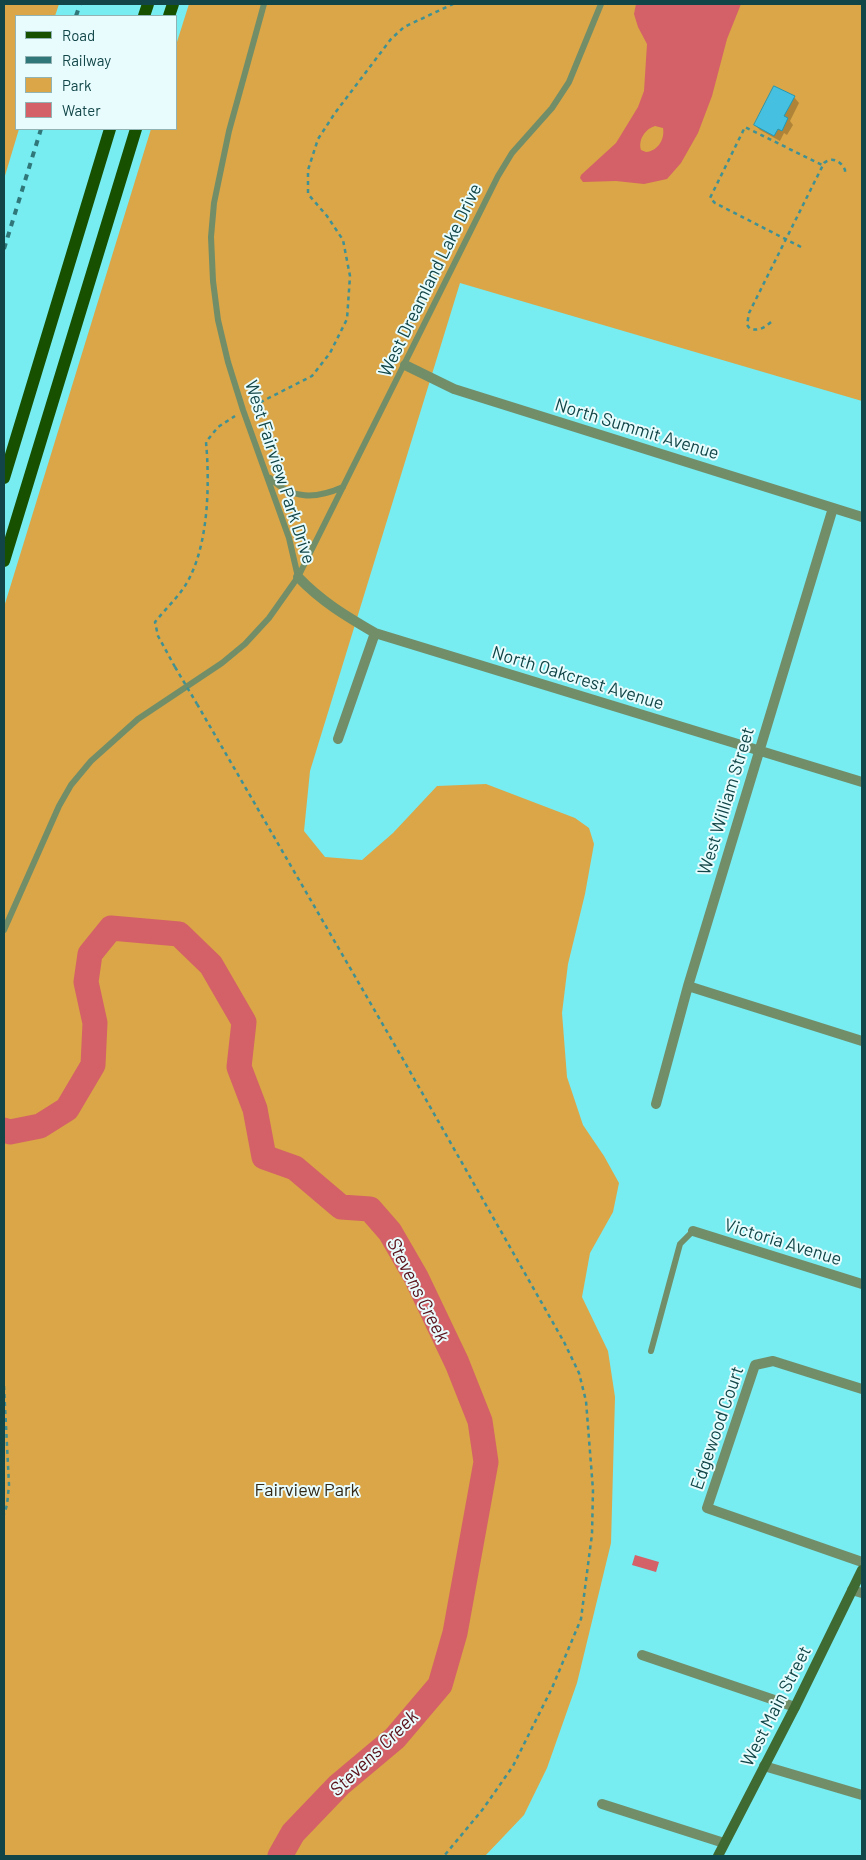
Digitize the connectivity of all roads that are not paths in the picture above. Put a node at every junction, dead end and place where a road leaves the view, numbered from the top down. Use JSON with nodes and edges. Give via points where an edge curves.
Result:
{"nodes":[{"id":1,"x":264,"y":4,"type":"edge"},
{"id":2,"x":601,"y":4,"type":"edge"},
{"id":3,"x":110,"y":130,"type":"edge"},
{"id":4,"x":136,"y":130,"type":"edge"},
{"id":5,"x":405,"y":365,"type":"junction"},
{"id":6,"x":267,"y":476,"type":"junction"},
{"id":7,"x":4,"y":478,"type":"edge"},
{"id":8,"x":344,"y":486,"type":"junction"},
{"id":9,"x":833,"y":508,"type":"junction"},
{"id":10,"x":862,"y":517,"type":"edge"},
{"id":11,"x":4,"y":561,"type":"edge"},
{"id":12,"x":298,"y":577,"type":"junction"},
{"id":13,"x":375,"y":633,"type":"junction"},
{"id":14,"x":338,"y":739,"type":"dead end"},
{"id":15,"x":758,"y":751,"type":"junction"},
{"id":16,"x":862,"y":782,"type":"edge"},
{"id":17,"x":4,"y":930,"type":"edge"},
{"id":18,"x":688,"y":986,"type":"junction"},
{"id":19,"x":862,"y":1041,"type":"edge"},
{"id":20,"x":656,"y":1104,"type":"dead end"},
{"id":21,"x":694,"y":1231,"type":"joint"},
{"id":22,"x":862,"y":1284,"type":"edge"},
{"id":23,"x":651,"y":1351,"type":"dead end"},
{"id":24,"x":862,"y":1389,"type":"edge"},
{"id":25,"x":862,"y":1562,"type":"edge"},
{"id":26,"x":862,"y":1570,"type":"edge"},
{"id":27,"x":857,"y":1592,"type":"edge"},
{"id":28,"x":642,"y":1655,"type":"dead end"},
{"id":29,"x":795,"y":1707,"type":"junction"},
{"id":30,"x":764,"y":1766,"type":"junction"},
{"id":31,"x":862,"y":1795,"type":"edge"},
{"id":32,"x":602,"y":1804,"type":"dead end"},
{"id":33,"x":724,"y":1843,"type":"junction"},
{"id":34,"x":718,"y":1856,"type":"edge"}],
"edges":[{"from":1,"to":6,"type":"lane","name":"West Fairview Park Drive","via":[[229,131],[214,203],[211,237],[218,320],[243,410]]},
{"from":2,"to":5,"type":"lane","name":"West Dreamland Lake Drive","via":[[569,82],[552,108],[512,153],[498,176]]},
{"from":3,"to":7,"type":"main road"},
{"from":4,"to":11,"type":"main road"},
{"from":5,"to":8,"type":"lane","name":"West Dreamland Lake Drive"},
{"from":5,"to":9,"type":"street","name":"North Summit Avenue","via":[[454,389]]},
{"from":6,"to":8,"type":"lane","via":[[285,490],[307,496],[319,496]]},
{"from":6,"to":12,"type":"lane","name":"West Fairview Park Drive","via":[[290,538]]},
{"from":8,"to":12,"type":"lane","name":"West Dreamland Lake Drive"},
{"from":9,"to":10,"type":"street","name":"North Summit Avenue"},
{"from":9,"to":15,"type":"street","name":"West William Street"},
{"from":12,"to":13,"type":"street","name":"North Oakcrest Avenue","via":[[316,595]]},
{"from":12,"to":17,"type":"lane","name":"West Fairview Park Drive","via":[[269,618],[245,644],[214,669],[138,719],[91,761],[71,785]]},
{"from":13,"to":14,"type":"street"},
{"from":13,"to":15,"type":"street","name":"North Oakcrest Avenue"},
{"from":15,"to":16,"type":"street","name":"North Oakcrest Avenue"},
{"from":15,"to":18,"type":"street","name":"West William Street"},
{"from":18,"to":19,"type":"street"},
{"from":18,"to":20,"type":"street","name":"West William Street"},
{"from":21,"to":22,"type":"street","name":"Victoria Avenue"},
{"from":21,"to":23,"type":"lane","via":[[680,1244]]},
{"from":24,"to":25,"type":"street","name":"Edgewood Court","via":[[773,1361],[755,1365],[707,1508]]},
{"from":26,"to":27,"type":"street","name":"West Main Street"},
{"from":27,"to":29,"type":"street","name":"West Main Street"},
{"from":28,"to":29,"type":"street"},
{"from":29,"to":30,"type":"street","name":"West Main Street"},
{"from":30,"to":31,"type":"street"},
{"from":30,"to":33,"type":"street","name":"West Main Street"},
{"from":32,"to":33,"type":"street"},
{"from":33,"to":34,"type":"street","name":"West Main Street"}]}
